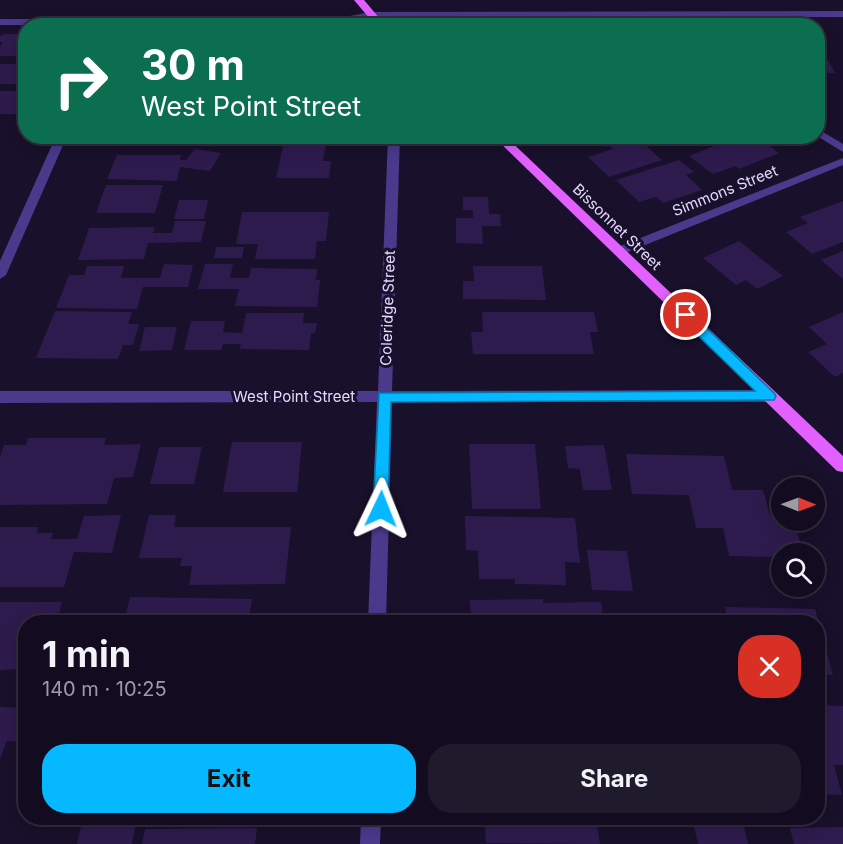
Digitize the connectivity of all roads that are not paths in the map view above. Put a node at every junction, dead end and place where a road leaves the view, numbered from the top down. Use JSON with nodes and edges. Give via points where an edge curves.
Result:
{"nodes":[{"id":1,"x":349,"y":0,"type":"edge"},
{"id":2,"x":359,"y":0,"type":"edge"},
{"id":3,"x":843,"y":14,"type":"edge"},
{"id":4,"x":371,"y":15,"type":"junction"},
{"id":5,"x":645,"y":15,"type":"junction"},
{"id":6,"x":352,"y":18,"type":"edge"},
{"id":7,"x":374,"y":18,"type":"edge"},
{"id":8,"x":649,"y":18,"type":"edge"},
{"id":9,"x":0,"y":22,"type":"edge"},
{"id":10,"x":18,"y":22,"type":"edge"},
{"id":11,"x":825,"y":137,"type":"edge"},
{"id":12,"x":58,"y":144,"type":"edge"},
{"id":13,"x":394,"y":144,"type":"edge"},
{"id":14,"x":506,"y":144,"type":"edge"},
{"id":15,"x":843,"y":149,"type":"edge"},
{"id":16,"x":843,"y":161,"type":"edge"},
{"id":17,"x":619,"y":251,"type":"junction"},
{"id":18,"x":0,"y":275,"type":"edge"},
{"id":19,"x":384,"y":396,"type":"junction"},
{"id":20,"x":769,"y":396,"type":"junction"},
{"id":21,"x":0,"y":397,"type":"edge"},
{"id":22,"x":843,"y":466,"type":"edge"},
{"id":23,"x":377,"y":615,"type":"edge"},
{"id":24,"x":371,"y":825,"type":"edge"},
{"id":25,"x":370,"y":844,"type":"edge"}],
"edges":[{"from":1,"to":4,"type":"main road"},
{"from":2,"to":4,"type":"main road"},
{"from":3,"to":5,"type":"street"},
{"from":4,"to":5,"type":"street"},
{"from":4,"to":6,"type":"street"},
{"from":4,"to":7,"type":"main road"},
{"from":5,"to":8,"type":"street"},
{"from":9,"to":10,"type":"street"},
{"from":11,"to":15,"type":"street"},
{"from":12,"to":18,"type":"street"},
{"from":13,"to":19,"type":"street","name":"Coleridge Street"},
{"from":14,"to":17,"type":"main road","name":"Bissonnet Street"},
{"from":16,"to":17,"type":"street","name":"Simmons Street"},
{"from":17,"to":20,"type":"main road","name":"Bissonnet Street"},
{"from":19,"to":20,"type":"street","name":"West Point Street"},
{"from":19,"to":21,"type":"street","name":"West Point Street"},
{"from":19,"to":23,"type":"street","name":"Coleridge Street"},
{"from":20,"to":22,"type":"main road","name":"Bissonnet Street"},
{"from":24,"to":25,"type":"street"}]}
